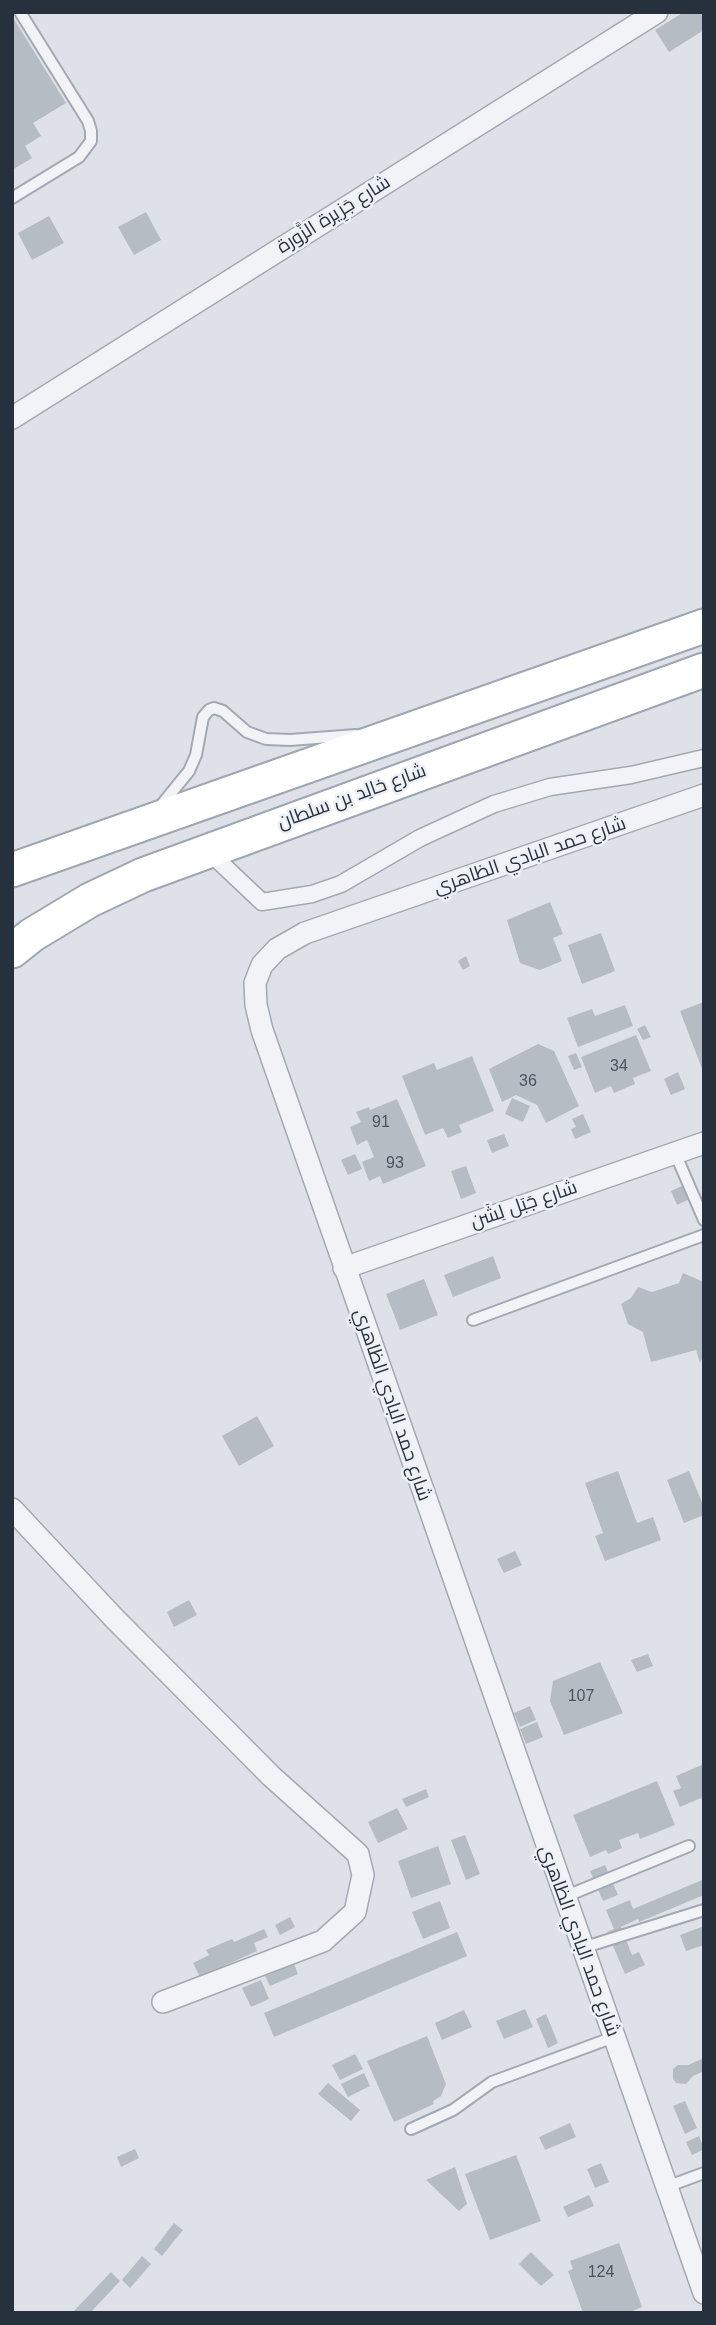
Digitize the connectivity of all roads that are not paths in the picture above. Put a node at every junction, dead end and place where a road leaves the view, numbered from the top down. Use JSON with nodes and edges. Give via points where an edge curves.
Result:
{"nodes":[{"id":1,"x":20,"y":12,"type":"edge"},
{"id":2,"x":657,"y":12,"type":"edge"},
{"id":3,"x":12,"y":198,"type":"edge"},
{"id":4,"x":12,"y":418,"type":"edge"},
{"id":5,"x":704,"y":626,"type":"edge"},
{"id":6,"x":704,"y":670,"type":"edge"},
{"id":7,"x":408,"y":731,"type":"junction"},
{"id":8,"x":704,"y":758,"type":"edge"},
{"id":9,"x":704,"y":795,"type":"edge"},
{"id":10,"x":137,"y":827,"type":"junction"},
{"id":11,"x":207,"y":850,"type":"junction"},
{"id":12,"x":12,"y":870,"type":"edge"},
{"id":13,"x":12,"y":951,"type":"edge"},
{"id":14,"x":704,"y":1143,"type":"edge"},
{"id":15,"x":675,"y":1153,"type":"junction"},
{"id":16,"x":704,"y":1220,"type":"edge"},
{"id":17,"x":704,"y":1236,"type":"edge"},
{"id":18,"x":344,"y":1268,"type":"junction"},
{"id":19,"x":473,"y":1320,"type":"dead end"},
{"id":20,"x":12,"y":1509,"type":"edge"},
{"id":21,"x":689,"y":1846,"type":"dead end"},
{"id":22,"x":564,"y":1897,"type":"junction"},
{"id":23,"x":704,"y":1910,"type":"edge"},
{"id":24,"x":582,"y":1948,"type":"junction"},
{"id":25,"x":163,"y":2002,"type":"dead end"},
{"id":26,"x":614,"y":2037,"type":"junction"},
{"id":27,"x":411,"y":2129,"type":"dead end"},
{"id":28,"x":704,"y":2173,"type":"edge"},
{"id":29,"x":666,"y":2187,"type":"junction"},
{"id":30,"x":704,"y":2292,"type":"edge"}],
"edges":[{"from":1,"to":3,"type":"lane","via":[[91,131],[79,157]]},
{"from":2,"to":4,"type":"street","name":"شارع جَزِيرة الزَّورة"},
{"from":5,"to":7,"type":"main road"},
{"from":6,"to":11,"type":"main road","name":"شارع خالِد بن سلطان"},
{"from":7,"to":10,"type":"main road"},
{"from":7,"to":10,"type":"lane","via":[[266,739],[247,732],[214,708],[203,717],[189,771],[166,801]]},
{"from":8,"to":11,"type":"street","via":[[550,787],[494,804],[420,838],[341,884],[312,894],[262,902]]},
{"from":9,"to":18,"type":"street","name":"شارع حمد البادي الظاهري","via":[[305,933],[277,949],[262,965],[255,983],[262,1030]]},
{"from":10,"to":12,"type":"main road"},
{"from":11,"to":13,"type":"main road","name":"شارع خالِد بن سلطان","via":[[90,900]]},
{"from":14,"to":15,"type":"street","name":"شارع جَبَل لِشَن"},
{"from":15,"to":16,"type":"lane"},
{"from":15,"to":18,"type":"street","name":"شارع جَبَل لِشَن"},
{"from":17,"to":19,"type":"lane"},
{"from":18,"to":22,"type":"street","name":"شارع حمد البادي الظاهري"},
{"from":20,"to":25,"type":"street","via":[[271,1776],[358,1854],[363,1874],[355,1912],[323,1941]]},
{"from":21,"to":22,"type":"lane"},
{"from":22,"to":24,"type":"street","name":"شارع حمد البادي الظاهري"},
{"from":23,"to":24,"type":"lane"},
{"from":24,"to":26,"type":"street","name":"شارع حمد البادي الظاهري"},
{"from":26,"to":27,"type":"lane","via":[[492,2082],[453,2110]]},
{"from":26,"to":29,"type":"street","name":"شارع حمد البادي الظاهري"},
{"from":28,"to":29,"type":"lane"},
{"from":29,"to":30,"type":"street","name":"شارع حمد البادي الظاهري"}]}
